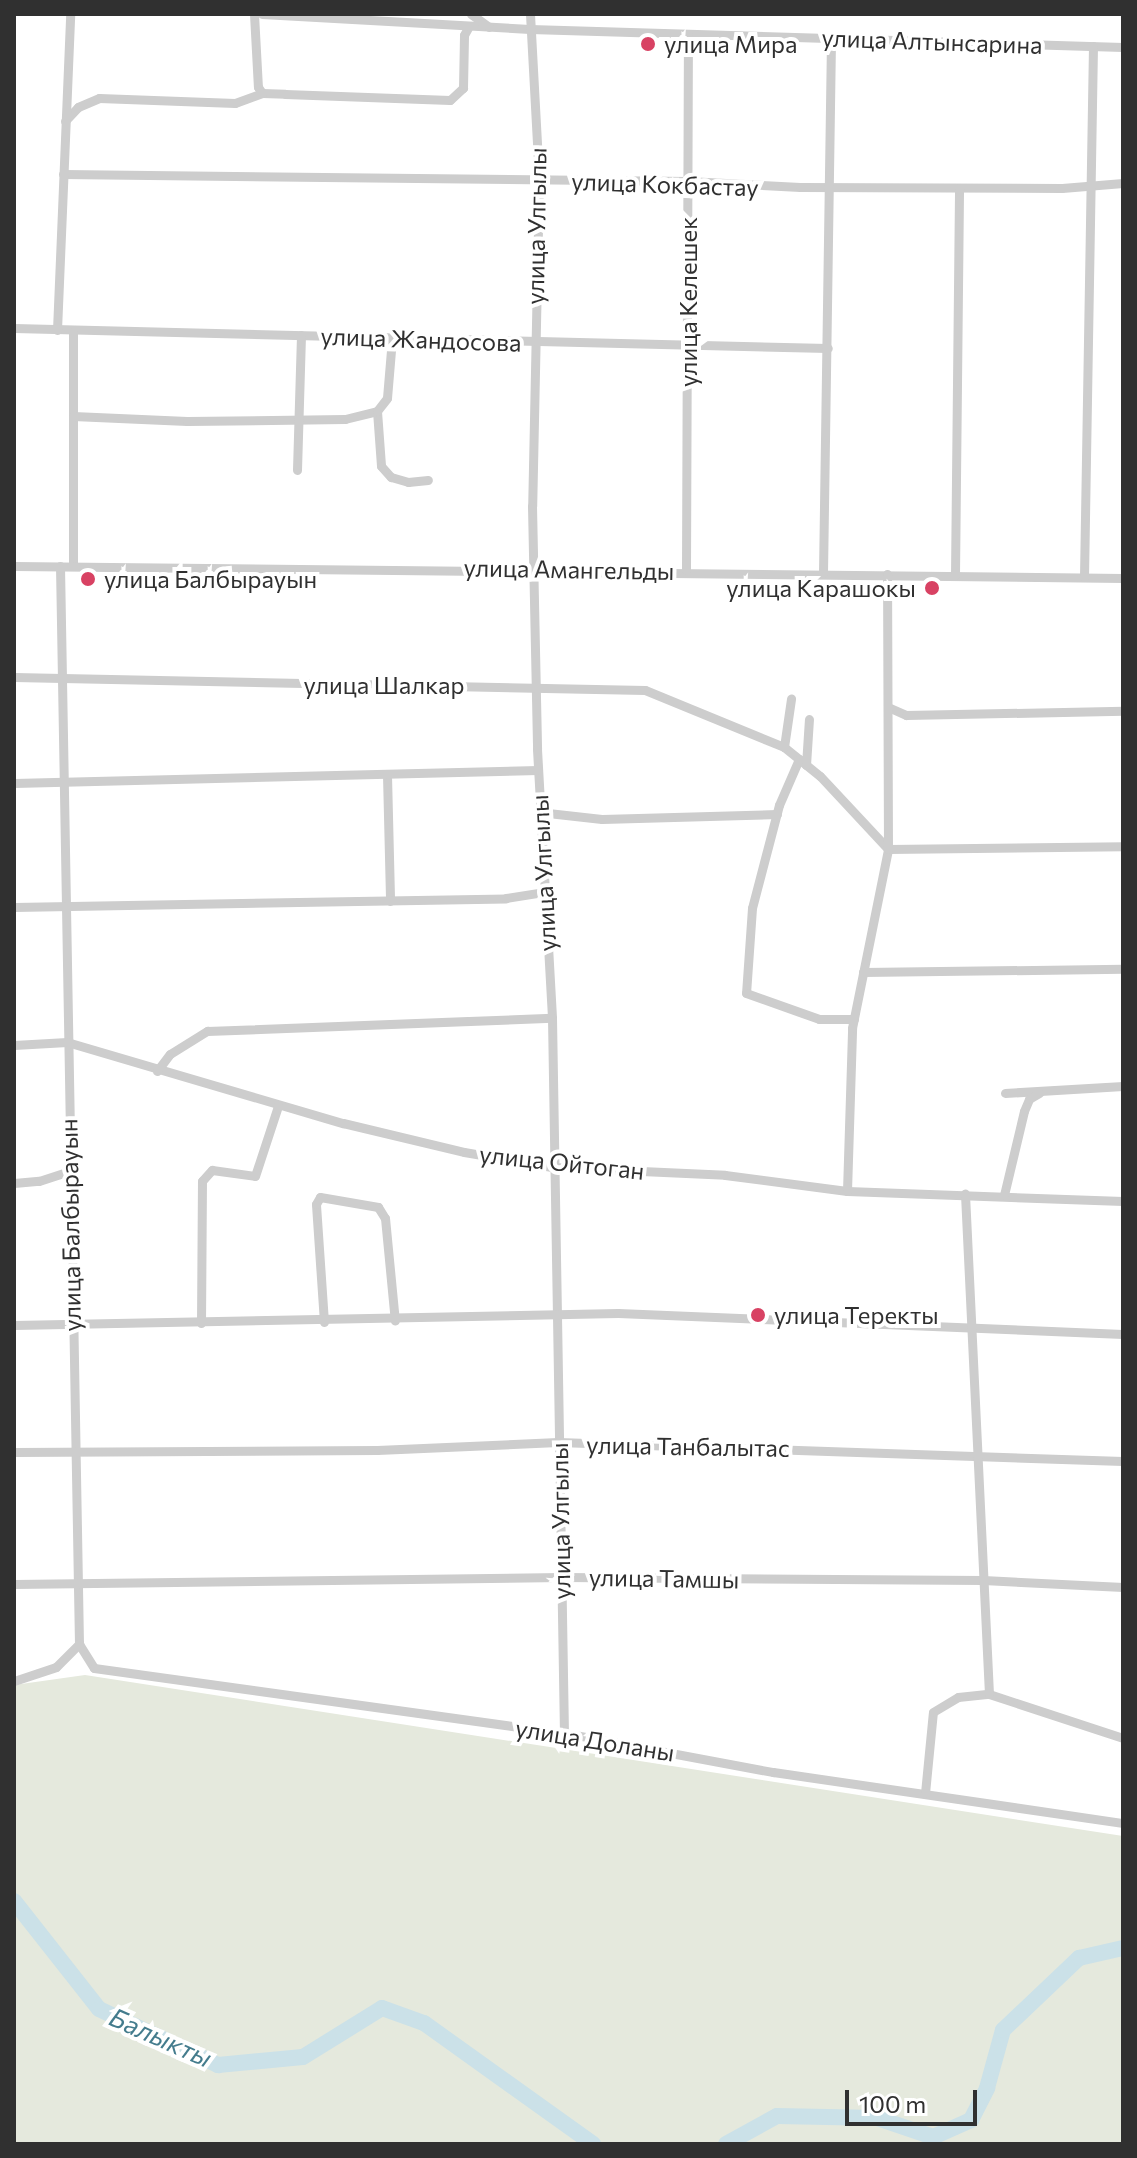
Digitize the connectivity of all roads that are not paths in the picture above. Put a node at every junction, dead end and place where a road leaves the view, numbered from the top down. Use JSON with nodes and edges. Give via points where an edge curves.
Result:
{"nodes":[{"id":1,"x":70,"y":14,"type":"edge"},
{"id":2,"x":254,"y":14,"type":"edge"},
{"id":3,"x":262,"y":14,"type":"edge"},
{"id":4,"x":471,"y":14,"type":"edge"},
{"id":5,"x":530,"y":14,"type":"edge"},
{"id":6,"x":469,"y":26,"type":"junction"},
{"id":7,"x":489,"y":27,"type":"junction"},
{"id":8,"x":530,"y":29,"type":"junction"},
{"id":9,"x":688,"y":34,"type":"junction"},
{"id":10,"x":831,"y":38,"type":"junction"},
{"id":11,"x":1093,"y":46,"type":"junction"},
{"id":12,"x":1123,"y":47,"type":"edge"},
{"id":13,"x":262,"y":93,"type":"junction"},
{"id":14,"x":65,"y":121,"type":"junction"},
{"id":15,"x":63,"y":174,"type":"junction"},
{"id":16,"x":539,"y":181,"type":"junction"},
{"id":17,"x":688,"y":181,"type":"junction"},
{"id":18,"x":1091,"y":183,"type":"junction"},
{"id":19,"x":1123,"y":183,"type":"edge"},
{"id":20,"x":829,"y":185,"type":"junction"},
{"id":21,"x":959,"y":188,"type":"junction"},
{"id":22,"x":14,"y":328,"type":"edge"},
{"id":23,"x":57,"y":330,"type":"junction"},
{"id":24,"x":73,"y":332,"type":"junction"},
{"id":25,"x":301,"y":335,"type":"junction"},
{"id":26,"x":392,"y":338,"type":"junction"},
{"id":27,"x":534,"y":342,"type":"junction"},
{"id":28,"x":688,"y":346,"type":"junction"},
{"id":29,"x":828,"y":348,"type":"junction"},
{"id":30,"x":377,"y":411,"type":"junction"},
{"id":31,"x":73,"y":416,"type":"junction"},
{"id":32,"x":300,"y":419,"type":"junction"},
{"id":33,"x":297,"y":470,"type":"dead end"},
{"id":34,"x":428,"y":480,"type":"dead end"},
{"id":35,"x":14,"y":566,"type":"edge"},
{"id":36,"x":60,"y":566,"type":"junction"},
{"id":37,"x":73,"y":566,"type":"junction"},
{"id":38,"x":536,"y":568,"type":"junction"},
{"id":39,"x":686,"y":570,"type":"junction"},
{"id":40,"x":823,"y":573,"type":"junction"},
{"id":41,"x":887,"y":574,"type":"junction"},
{"id":42,"x":955,"y":575,"type":"junction"},
{"id":43,"x":1084,"y":577,"type":"junction"},
{"id":44,"x":1123,"y":578,"type":"edge"},
{"id":45,"x":14,"y":677,"type":"edge"},
{"id":46,"x":64,"y":677,"type":"junction"},
{"id":47,"x":538,"y":684,"type":"junction"},
{"id":48,"x":791,"y":699,"type":"dead end"},
{"id":49,"x":888,"y":707,"type":"junction"},
{"id":50,"x":1123,"y":711,"type":"edge"},
{"id":51,"x":809,"y":719,"type":"dead end"},
{"id":52,"x":784,"y":747,"type":"junction"},
{"id":53,"x":802,"y":762,"type":"junction"},
{"id":54,"x":538,"y":770,"type":"junction"},
{"id":55,"x":387,"y":775,"type":"junction"},
{"id":56,"x":66,"y":780,"type":"junction"},
{"id":57,"x":14,"y":783,"type":"edge"},
{"id":58,"x":539,"y":812,"type":"junction"},
{"id":59,"x":777,"y":814,"type":"junction"},
{"id":60,"x":1123,"y":846,"type":"edge"},
{"id":61,"x":888,"y":849,"type":"junction"},
{"id":62,"x":542,"y":892,"type":"junction"},
{"id":63,"x":390,"y":901,"type":"junction"},
{"id":64,"x":65,"y":905,"type":"junction"},
{"id":65,"x":14,"y":907,"type":"edge"},
{"id":66,"x":1123,"y":969,"type":"edge"},
{"id":67,"x":863,"y":972,"type":"junction"},
{"id":68,"x":552,"y":1018,"type":"junction"},
{"id":69,"x":854,"y":1019,"type":"junction"},
{"id":70,"x":67,"y":1042,"type":"junction"},
{"id":71,"x":14,"y":1045,"type":"edge"},
{"id":72,"x":157,"y":1071,"type":"junction"},
{"id":73,"x":1123,"y":1086,"type":"edge"},
{"id":74,"x":1042,"y":1091,"type":"junction"},
{"id":75,"x":1005,"y":1093,"type":"dead end"},
{"id":76,"x":278,"y":1106,"type":"junction"},
{"id":77,"x":552,"y":1167,"type":"junction"},
{"id":78,"x":70,"y":1171,"type":"junction"},
{"id":79,"x":14,"y":1183,"type":"edge"},
{"id":80,"x":847,"y":1191,"type":"junction"},
{"id":81,"x":965,"y":1194,"type":"junction"},
{"id":82,"x":1004,"y":1195,"type":"junction"},
{"id":83,"x":1123,"y":1201,"type":"edge"},
{"id":84,"x":558,"y":1318,"type":"junction"},
{"id":85,"x":395,"y":1321,"type":"junction"},
{"id":86,"x":324,"y":1322,"type":"junction"},
{"id":87,"x":201,"y":1323,"type":"junction"},
{"id":88,"x":72,"y":1324,"type":"junction"},
{"id":89,"x":14,"y":1325,"type":"edge"},
{"id":90,"x":971,"y":1326,"type":"junction"},
{"id":91,"x":1123,"y":1334,"type":"edge"},
{"id":92,"x":558,"y":1442,"type":"junction"},
{"id":93,"x":75,"y":1451,"type":"junction"},
{"id":94,"x":14,"y":1452,"type":"edge"},
{"id":95,"x":974,"y":1453,"type":"junction"},
{"id":96,"x":1123,"y":1461,"type":"edge"},
{"id":97,"x":562,"y":1577,"type":"junction"},
{"id":98,"x":983,"y":1580,"type":"junction"},
{"id":99,"x":14,"y":1584,"type":"edge"},
{"id":100,"x":79,"y":1587,"type":"junction"},
{"id":101,"x":1123,"y":1587,"type":"edge"},
{"id":102,"x":79,"y":1644,"type":"junction"},
{"id":103,"x":14,"y":1681,"type":"edge"},
{"id":104,"x":989,"y":1694,"type":"junction"},
{"id":105,"x":564,"y":1733,"type":"junction"},
{"id":106,"x":1123,"y":1738,"type":"edge"},
{"id":107,"x":925,"y":1793,"type":"junction"},
{"id":108,"x":1123,"y":1823,"type":"edge"}],
"edges":[{"from":1,"to":14,"type":"street"},
{"from":2,"to":13,"type":"street"},
{"from":3,"to":6,"type":"street","name":"улица Алтынсарина"},
{"from":4,"to":7,"type":"street"},
{"from":5,"to":8,"type":"street","name":"улица Улгылы"},
{"from":6,"to":7,"type":"street","name":"улица Алтынсарина"},
{"from":6,"to":13,"type":"street","via":[[464,35],[463,88],[450,100]]},
{"from":7,"to":8,"type":"street","name":"улица Алтынсарина"},
{"from":8,"to":9,"type":"street","name":"улица Алтынсарина"},
{"from":8,"to":16,"type":"street","name":"улица Улгылы","via":[[537,64]]},
{"from":9,"to":10,"type":"street","name":"улица Алтынсарина"},
{"from":9,"to":17,"type":"street","name":"улица Келешек"},
{"from":10,"to":11,"type":"street","name":"улица Алтынсарина"},
{"from":10,"to":20,"type":"street"},
{"from":11,"to":12,"type":"street","name":"улица Алтынсарина"},
{"from":11,"to":18,"type":"street"},
{"from":13,"to":14,"type":"street","via":[[235,103],[99,98],[78,107]]},
{"from":14,"to":15,"type":"street"},
{"from":15,"to":16,"type":"street","name":"улица Кокбастау"},
{"from":15,"to":23,"type":"street"},
{"from":16,"to":17,"type":"street","name":"улица Кокбастау"},
{"from":16,"to":27,"type":"street","name":"улица Улгылы"},
{"from":17,"to":20,"type":"street","name":"улица Кокбастау"},
{"from":17,"to":28,"type":"street","name":"улица Келешек"},
{"from":18,"to":19,"type":"street","name":"улица Кокбастау"},
{"from":18,"to":21,"type":"street","name":"улица Кокбастау"},
{"from":18,"to":43,"type":"street"},
{"from":20,"to":21,"type":"street","name":"улица Кокбастау"},
{"from":20,"to":29,"type":"street"},
{"from":21,"to":42,"type":"street"},
{"from":22,"to":23,"type":"street","name":"улица Жандосова"},
{"from":23,"to":24,"type":"street","name":"улица Жандосова"},
{"from":24,"to":25,"type":"street","name":"улица Жандосова"},
{"from":24,"to":31,"type":"street"},
{"from":25,"to":26,"type":"street","name":"улица Жандосова"},
{"from":25,"to":32,"type":"street"},
{"from":26,"to":27,"type":"street","name":"улица Жандосова"},
{"from":26,"to":30,"type":"street","via":[[387,398]]},
{"from":27,"to":28,"type":"street","name":"улица Жандосова"},
{"from":27,"to":38,"type":"street","name":"улица Улгылы"},
{"from":28,"to":29,"type":"street","name":"улица Жандосова"},
{"from":28,"to":39,"type":"street","name":"улица Келешек"},
{"from":29,"to":40,"type":"street"},
{"from":30,"to":32,"type":"street","via":[[345,419]]},
{"from":30,"to":34,"type":"street","via":[[381,466],[391,477]]},
{"from":31,"to":32,"type":"street"},
{"from":31,"to":37,"type":"street"},
{"from":32,"to":33,"type":"street"},
{"from":35,"to":36,"type":"street","name":"улица Амангельды"},
{"from":36,"to":37,"type":"street","name":"улица Амангельды"},
{"from":36,"to":46,"type":"street","name":"улица Балбырауын"},
{"from":37,"to":38,"type":"street","name":"улица Амангельды"},
{"from":38,"to":39,"type":"street","name":"улица Амангельды"},
{"from":38,"to":47,"type":"street","name":"улица Улгылы"},
{"from":39,"to":40,"type":"street","name":"улица Амангельды"},
{"from":40,"to":41,"type":"street","name":"улица Амангельды"},
{"from":41,"to":42,"type":"street","name":"улица Амангельды"},
{"from":41,"to":49,"type":"street"},
{"from":42,"to":43,"type":"street","name":"улица Амангельды"},
{"from":43,"to":44,"type":"street","name":"улица Амангельды"},
{"from":45,"to":46,"type":"street","name":"улица Шалкар"},
{"from":46,"to":47,"type":"street","name":"улица Шалкар","via":[[383,687]]},
{"from":46,"to":56,"type":"street","name":"улица Балбырауын"},
{"from":47,"to":52,"type":"street","name":"улица Шалкар","via":[[645,690]]},
{"from":47,"to":54,"type":"street","name":"улица Улгылы"},
{"from":48,"to":52,"type":"street"},
{"from":49,"to":50,"type":"street","via":[[906,715]]},
{"from":49,"to":61,"type":"street"},
{"from":51,"to":53,"type":"street"},
{"from":52,"to":53,"type":"street","name":"улица Шалкар"},
{"from":53,"to":59,"type":"street"},
{"from":53,"to":61,"type":"street","name":"улица Шалкар"},
{"from":54,"to":55,"type":"street"},
{"from":54,"to":58,"type":"street","name":"улица Улгылы"},
{"from":55,"to":56,"type":"street"},
{"from":55,"to":63,"type":"street"},
{"from":56,"to":57,"type":"street"},
{"from":56,"to":64,"type":"street","name":"улица Балбырауын"},
{"from":58,"to":59,"type":"street","via":[[602,819]]},
{"from":58,"to":62,"type":"street","name":"улица Улгылы"},
{"from":59,"to":69,"type":"street","via":[[752,908],[746,993],[819,1019]]},
{"from":60,"to":61,"type":"street"},
{"from":61,"to":67,"type":"street"},
{"from":62,"to":63,"type":"street"},
{"from":62,"to":68,"type":"street","name":"улица Улгылы"},
{"from":63,"to":64,"type":"street"},
{"from":64,"to":65,"type":"street"},
{"from":64,"to":70,"type":"street","name":"улица Балбырауын"},
{"from":66,"to":67,"type":"street"},
{"from":67,"to":69,"type":"street"},
{"from":68,"to":72,"type":"street","via":[[207,1031],[170,1054]]},
{"from":68,"to":77,"type":"street","name":"улица Улгылы"},
{"from":69,"to":80,"type":"street"},
{"from":70,"to":71,"type":"street","name":"улица Ойтоган"},
{"from":70,"to":72,"type":"street","name":"улица Ойтоган"},
{"from":70,"to":78,"type":"street","name":"улица Балбырауын"},
{"from":72,"to":76,"type":"street","name":"улица Ойтоган"},
{"from":73,"to":74,"type":"street"},
{"from":74,"to":75,"type":"street"},
{"from":74,"to":82,"type":"street","via":[[1029,1099]]},
{"from":76,"to":77,"type":"street","name":"улица Ойтоган","via":[[464,1152]]},
{"from":76,"to":87,"type":"street","via":[[255,1176],[212,1170],[202,1181]]},
{"from":77,"to":80,"type":"street","name":"улица Ойтоган","via":[[725,1175]]},
{"from":77,"to":84,"type":"street","name":"улица Улгылы"},
{"from":78,"to":79,"type":"street"},
{"from":78,"to":88,"type":"street","name":"улица Балбырауын"},
{"from":80,"to":81,"type":"street","name":"улица Ойтоган"},
{"from":81,"to":82,"type":"street","name":"улица Ойтоган"},
{"from":81,"to":90,"type":"street"},
{"from":82,"to":83,"type":"street","name":"улица Ойтоган"},
{"from":84,"to":85,"type":"street"},
{"from":84,"to":90,"type":"street","via":[[618,1313]]},
{"from":84,"to":92,"type":"street","name":"улица Улгылы"},
{"from":85,"to":86,"type":"street"},
{"from":85,"to":86,"type":"street","via":[[385,1218],[378,1207],[338,1196],[320,1197],[316,1204]]},
{"from":86,"to":87,"type":"street"},
{"from":87,"to":88,"type":"street"},
{"from":88,"to":89,"type":"street"},
{"from":88,"to":93,"type":"street","name":"улица Балбырауын"},
{"from":90,"to":91,"type":"street"},
{"from":90,"to":95,"type":"street"},
{"from":92,"to":93,"type":"street","name":"улица Танбалытас","via":[[377,1450]]},
{"from":92,"to":95,"type":"street","name":"улица Танбалытас"},
{"from":92,"to":97,"type":"street","name":"улица Улгылы"},
{"from":93,"to":94,"type":"street","name":"улица Танбалытас"},
{"from":93,"to":100,"type":"street","name":"улица Балбырауын"},
{"from":95,"to":96,"type":"street","name":"улица Танбалытас"},
{"from":95,"to":98,"type":"street"},
{"from":97,"to":98,"type":"street","name":"улица Тамшы"},
{"from":97,"to":100,"type":"street","name":"улица Тамшы","via":[[249,1578]]},
{"from":97,"to":105,"type":"street","name":"улица Улгылы"},
{"from":98,"to":101,"type":"street","name":"улица Тамшы"},
{"from":98,"to":104,"type":"street"},
{"from":99,"to":100,"type":"street","name":"улица Тамшы"},
{"from":100,"to":102,"type":"street","name":"улица Балбырауын"},
{"from":102,"to":103,"type":"street","via":[[56,1667]]},
{"from":102,"to":105,"type":"street","name":"улица Доланы","via":[[94,1668]]},
{"from":104,"to":106,"type":"street"},
{"from":104,"to":107,"type":"street","via":[[958,1697],[933,1712]]},
{"from":105,"to":107,"type":"street","name":"улица Доланы","via":[[773,1772]]},
{"from":107,"to":108,"type":"street","name":"улица Доланы"}]}
